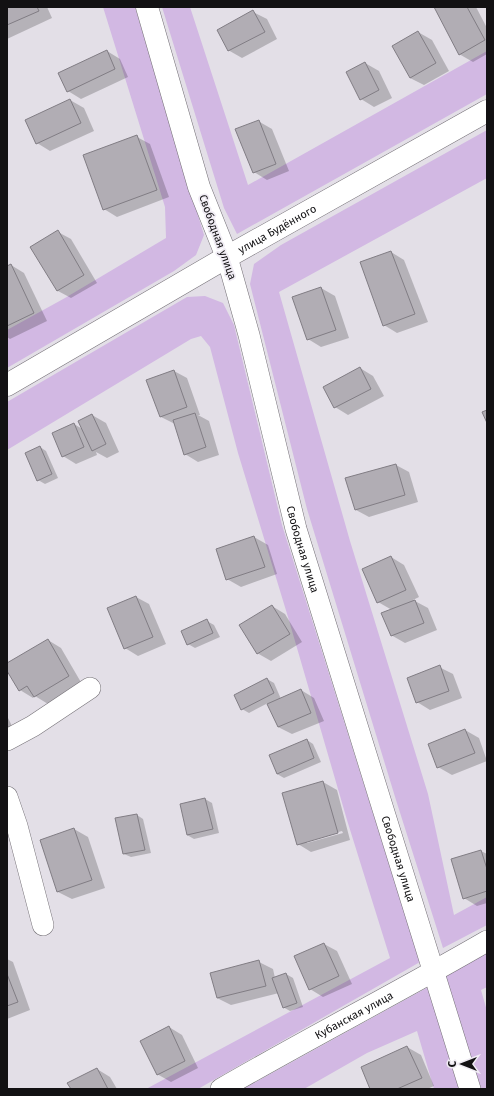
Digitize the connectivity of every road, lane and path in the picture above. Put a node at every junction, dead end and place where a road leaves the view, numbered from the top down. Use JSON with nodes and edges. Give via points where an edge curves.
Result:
{"nodes":[{"id":1,"x":147,"y":7,"type":"edge"},
{"id":2,"x":487,"y":111,"type":"edge"},
{"id":3,"x":227,"y":257,"type":"junction"},
{"id":4,"x":7,"y":385,"type":"edge"},
{"id":5,"x":90,"y":688,"type":"dead end"},
{"id":6,"x":7,"y":740,"type":"edge"},
{"id":7,"x":7,"y":797,"type":"edge"},
{"id":8,"x":43,"y":925,"type":"dead end"},
{"id":9,"x":487,"y":941,"type":"edge"},
{"id":10,"x":433,"y":972,"type":"junction"},
{"id":11,"x":221,"y":1089,"type":"edge"},
{"id":12,"x":470,"y":1089,"type":"edge"}],
"edges":[{"from":1,"to":3,"type":"street","name":"Свободная улица","via":[[200,188]]},
{"from":2,"to":3,"type":"street","name":"улица Будённого"},
{"from":3,"to":4,"type":"street","name":"улица Будённого"},
{"from":3,"to":10,"type":"street","name":"Свободная улица","via":[[249,335],[296,529]]},
{"from":5,"to":6,"type":"street"},
{"from":7,"to":8,"type":"street"},
{"from":9,"to":10,"type":"street","name":"Кубанская улица"},
{"from":10,"to":11,"type":"street","name":"Кубанская улица"},
{"from":10,"to":12,"type":"street","name":"Свободная улица"}]}
